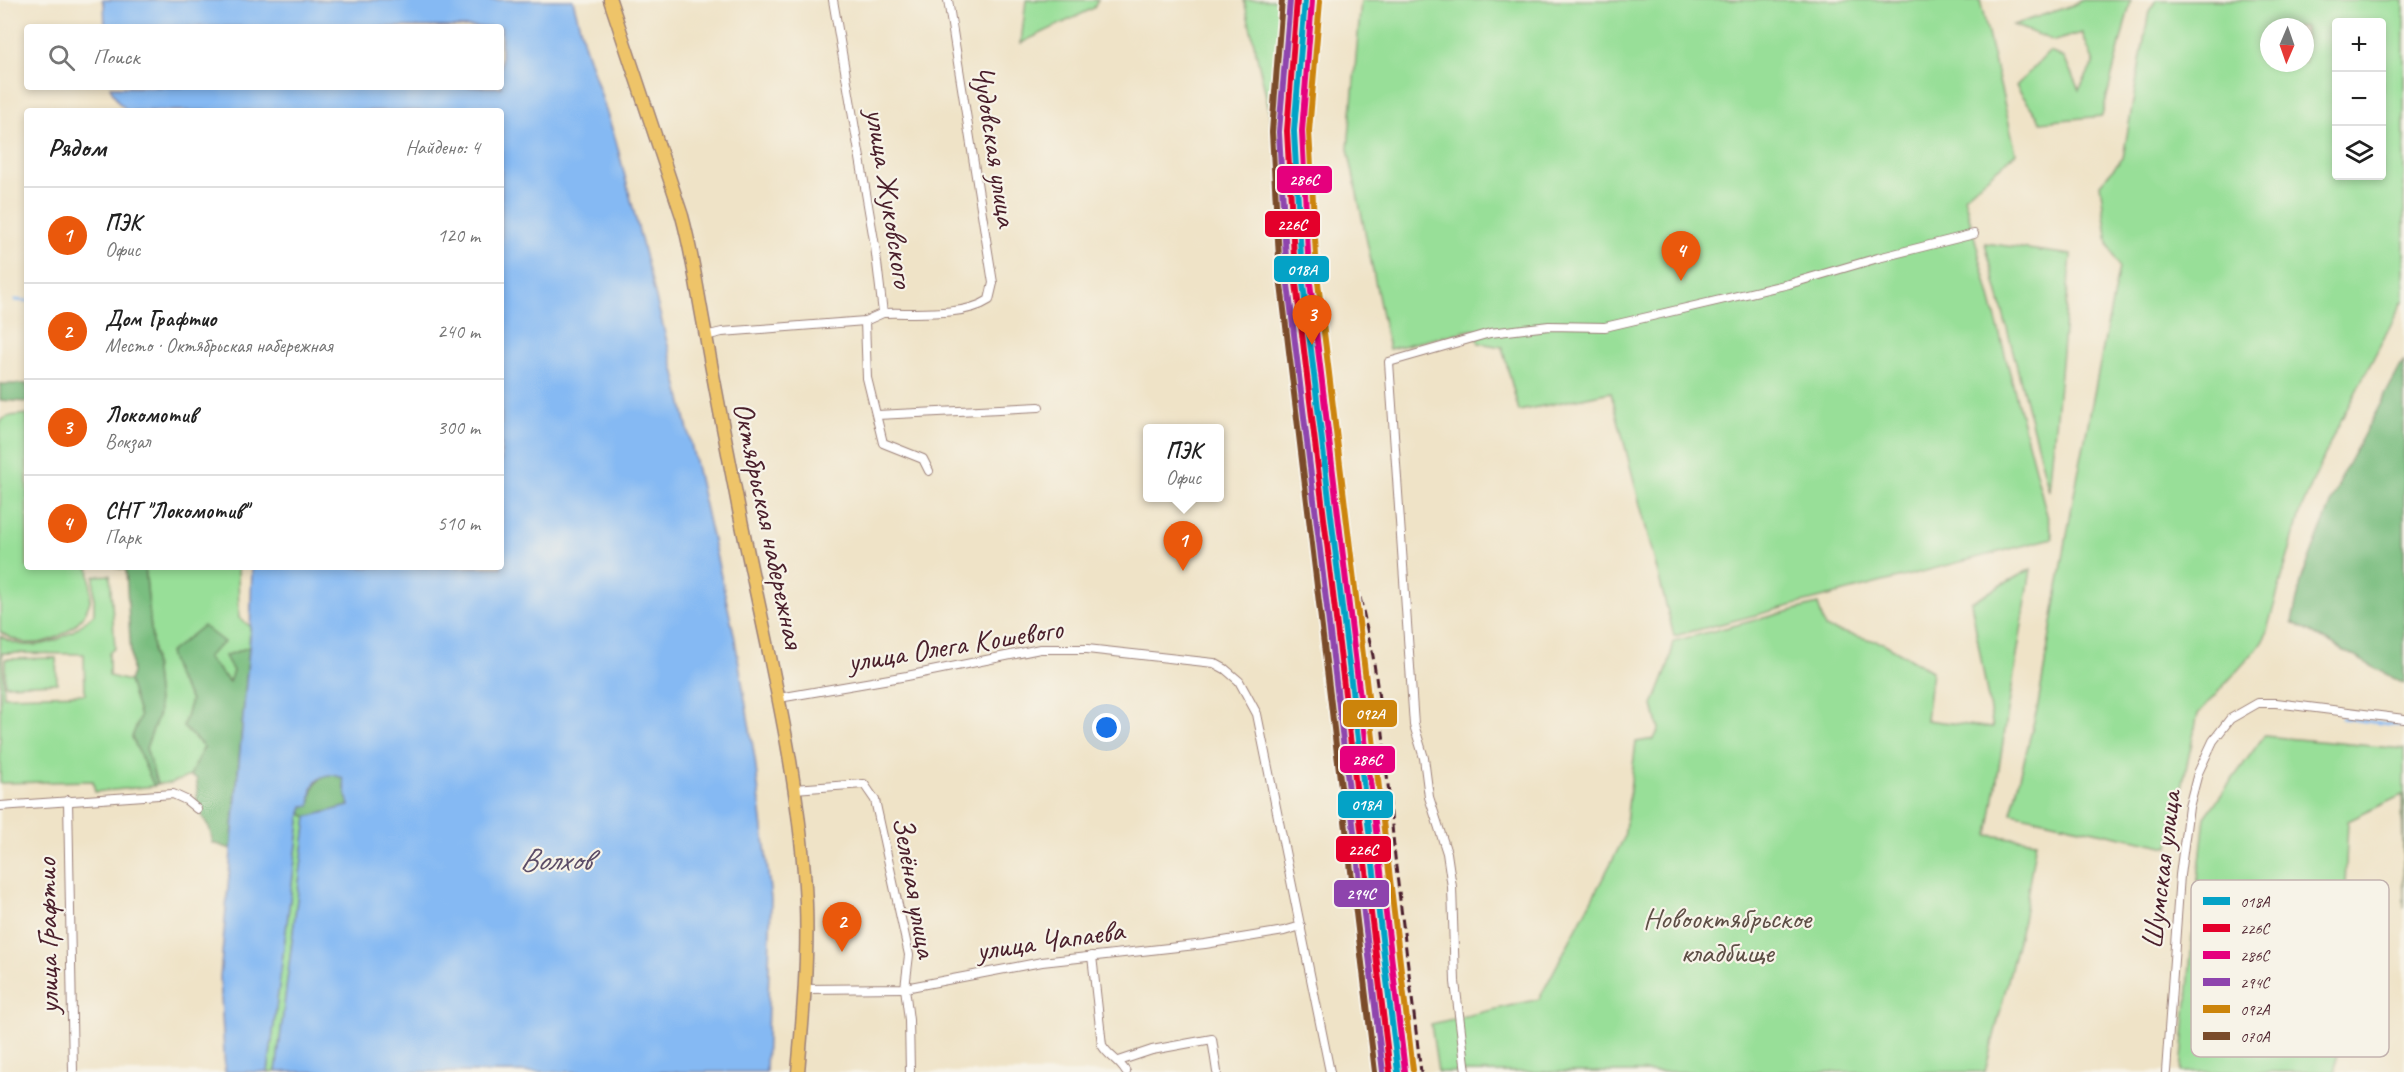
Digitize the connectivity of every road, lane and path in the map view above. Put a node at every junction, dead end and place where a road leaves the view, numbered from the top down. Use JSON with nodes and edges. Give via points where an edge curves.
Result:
{"nodes":[{"id":1,"x":610,"y":0,"type":"edge"},
{"id":2,"x":833,"y":0,"type":"edge"},
{"id":3,"x":948,"y":0,"type":"edge"},
{"id":4,"x":1974,"y":234,"type":"dead end"},
{"id":5,"x":883,"y":314,"type":"junction"},
{"id":6,"x":865,"y":321,"type":"junction"},
{"id":7,"x":705,"y":336,"type":"junction"},
{"id":8,"x":1040,"y":406,"type":"dead end"},
{"id":9,"x":878,"y":415,"type":"junction"},
{"id":10,"x":929,"y":471,"type":"dead end"},
{"id":11,"x":779,"y":698,"type":"junction"},
{"id":12,"x":2404,"y":719,"type":"edge"},
{"id":13,"x":794,"y":789,"type":"junction"},
{"id":14,"x":68,"y":800,"type":"junction"},
{"id":15,"x":0,"y":806,"type":"edge"},
{"id":16,"x":197,"y":808,"type":"dead end"},
{"id":17,"x":1301,"y":926,"type":"junction"},
{"id":18,"x":1092,"y":956,"type":"junction"},
{"id":19,"x":806,"y":988,"type":"junction"},
{"id":20,"x":905,"y":988,"type":"junction"},
{"id":21,"x":1119,"y":1061,"type":"junction"},
{"id":22,"x":73,"y":1072,"type":"edge"},
{"id":23,"x":798,"y":1072,"type":"edge"},
{"id":24,"x":910,"y":1072,"type":"edge"},
{"id":25,"x":1126,"y":1072,"type":"edge"},
{"id":26,"x":1217,"y":1072,"type":"edge"},
{"id":27,"x":1330,"y":1072,"type":"edge"},
{"id":28,"x":1466,"y":1072,"type":"edge"},
{"id":29,"x":2166,"y":1072,"type":"edge"}],
"edges":[{"from":1,"to":7,"type":"main road","name":"Октябрьская набережная","via":[[682,216],[692,252]]},
{"from":2,"to":5,"type":"street","name":"улица Жуковского"},
{"from":3,"to":5,"type":"street","name":"Чудовская улица","via":[[993,283],[989,300],[979,306]]},
{"from":4,"to":28,"type":"street","via":[[1789,284],[1605,327],[1549,326],[1490,333],[1389,362],[1414,725],[1432,807],[1447,853],[1455,982]]},
{"from":5,"to":6,"type":"street","name":"улица Жуковского"},
{"from":6,"to":7,"type":"street"},
{"from":6,"to":9,"type":"street","name":"улица Жуковского","via":[[867,378]]},
{"from":7,"to":11,"type":"main road","name":"Октябрьская набережная"},
{"from":8,"to":9,"type":"street"},
{"from":9,"to":10,"type":"street","name":"улица Жуковского","via":[[883,442],[923,459]]},
{"from":11,"to":13,"type":"main road","name":"Октябрьская набережная"},
{"from":11,"to":17,"type":"street","name":"улица Олега Кошевого","via":[[1040,649],[1087,649],[1214,663],[1239,681],[1257,714]]},
{"from":12,"to":29,"type":"street","name":"Шумская улица","via":[[2258,703],[2230,719],[2213,741],[2198,773],[2188,818],[2180,875]]},
{"from":13,"to":19,"type":"main road","name":"Октябрьская набережная","via":[[806,904]]},
{"from":13,"to":20,"type":"street","name":"Зелёная улица","via":[[864,784],[875,800],[909,955]]},
{"from":14,"to":15,"type":"street"},
{"from":14,"to":16,"type":"street","via":[[173,794]]},
{"from":14,"to":22,"type":"street","name":"улица Графтио"},
{"from":17,"to":18,"type":"street","name":"улица Чапаева","via":[[1205,944]]},
{"from":17,"to":27,"type":"street","name":"улица Олега Кошевого"},
{"from":18,"to":20,"type":"street","name":"улица Чапаева"},
{"from":18,"to":21,"type":"street","via":[[1102,1045],[1106,1053]]},
{"from":19,"to":20,"type":"street","name":"улица Чапаева"},
{"from":19,"to":23,"type":"main road","name":"Октябрьская набережная"},
{"from":20,"to":24,"type":"street","name":"Зелёная улица"},
{"from":21,"to":25,"type":"street"},
{"from":21,"to":26,"type":"street","via":[[1152,1050],[1212,1039]]}]}
